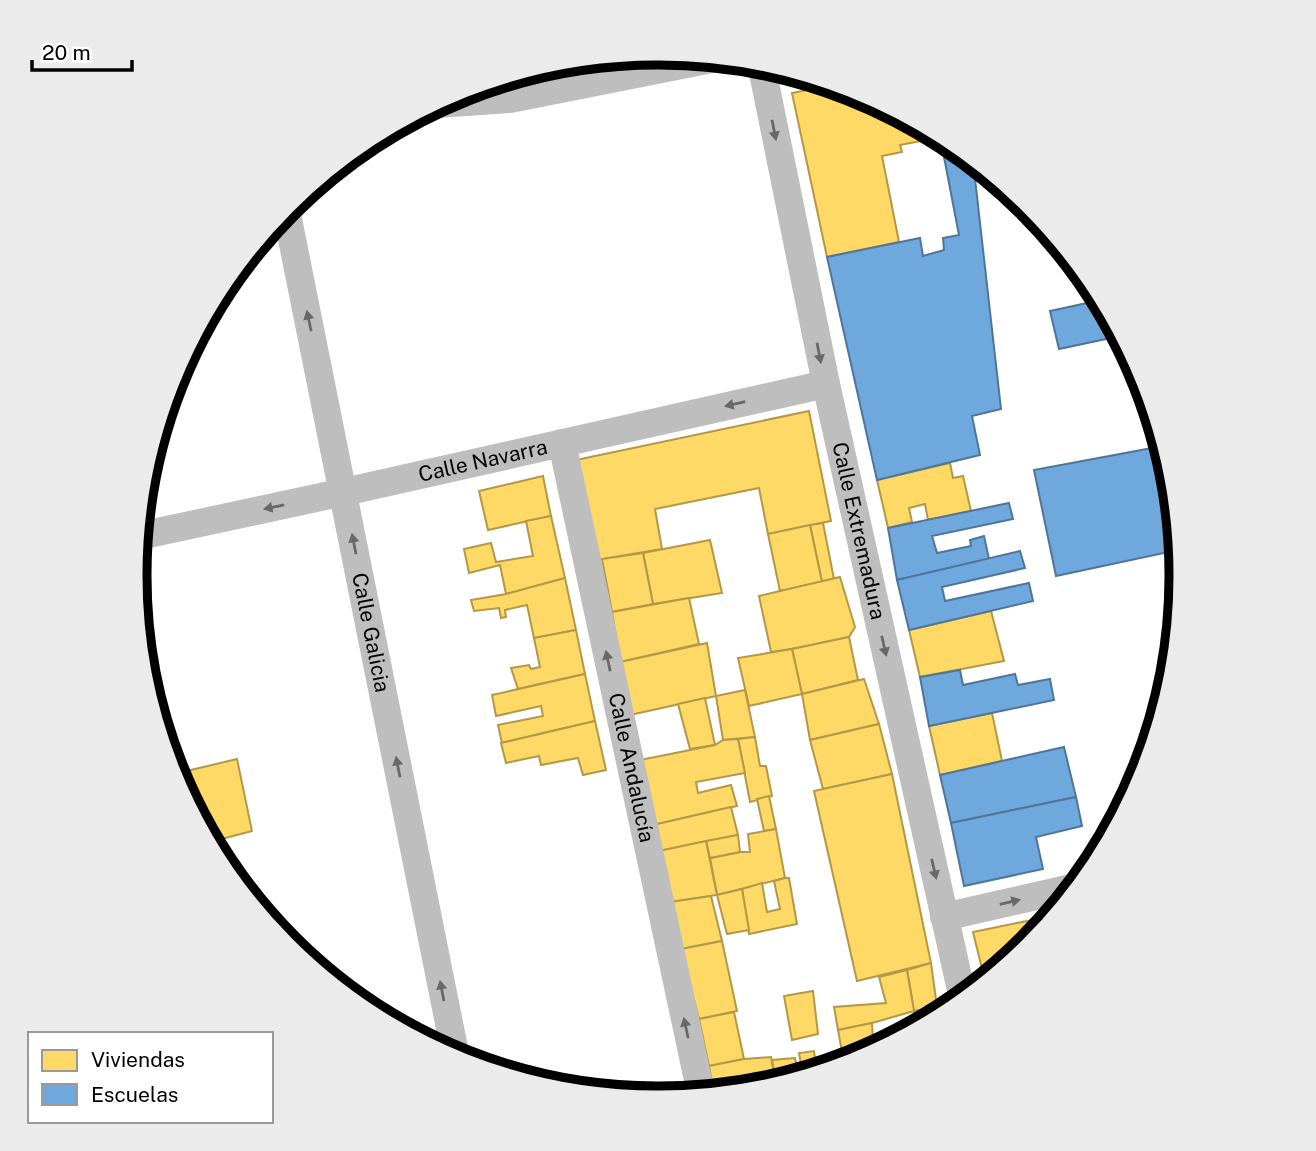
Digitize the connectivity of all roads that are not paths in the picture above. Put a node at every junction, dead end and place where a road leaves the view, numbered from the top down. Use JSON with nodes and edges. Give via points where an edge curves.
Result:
{"nodes":[{"id":1,"x":667,"y":65,"type":"edge"},
{"id":2,"x":764,"y":76,"type":"edge"},
{"id":3,"x":502,"y":90,"type":"edge"},
{"id":4,"x":289,"y":223,"type":"edge"},
{"id":5,"x":826,"y":384,"type":"junction"},
{"id":6,"x":562,"y":443,"type":"junction"},
{"id":7,"x":344,"y":492,"type":"junction"},
{"id":8,"x":149,"y":534,"type":"edge"},
{"id":9,"x":1059,"y":891,"type":"edge"},
{"id":10,"x":944,"y":916,"type":"junction"},
{"id":11,"x":960,"y":987,"type":"edge"},
{"id":12,"x":453,"y":1043,"type":"edge"},
{"id":13,"x":699,"y":1084,"type":"edge"}],
"edges":[{"from":1,"to":3,"type":"street"},
{"from":2,"to":5,"type":"street","name":"Calle Extremadura","one_way":true},
{"from":7,"to":4,"type":"street","name":"Calle Galicia","one_way":true},
{"from":5,"to":6,"type":"street","name":"Calle Navarra","one_way":true},
{"from":5,"to":10,"type":"street","name":"Calle Extremadura","one_way":true},
{"from":6,"to":7,"type":"street","name":"Calle Navarra"},
{"from":13,"to":6,"type":"street","name":"Calle Andalucía","one_way":true},
{"from":7,"to":8,"type":"street","name":"Calle Navarra","one_way":true},
{"from":12,"to":7,"type":"street","name":"Calle Galicia","one_way":true},
{"from":10,"to":9,"type":"street","one_way":true},
{"from":10,"to":11,"type":"street","name":"Calle Extremadura"}]}
